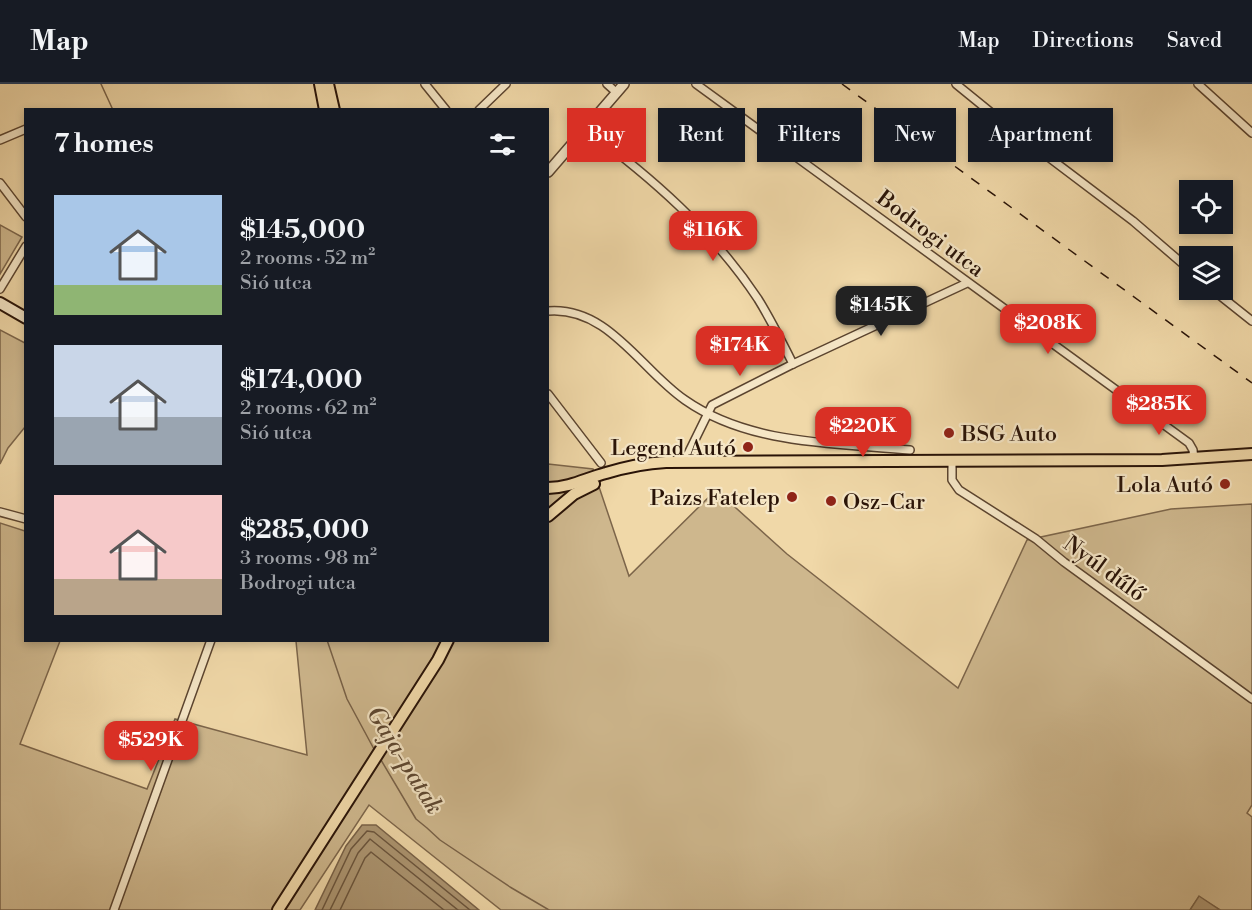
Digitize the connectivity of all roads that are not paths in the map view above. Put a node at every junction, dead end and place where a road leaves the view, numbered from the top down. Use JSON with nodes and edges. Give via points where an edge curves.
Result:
{"nodes":[{"id":1,"x":320,"y":84,"type":"edge"},
{"id":2,"x":328,"y":84,"type":"edge"},
{"id":3,"x":425,"y":84,"type":"edge"},
{"id":4,"x":506,"y":84,"type":"edge"},
{"id":5,"x":608,"y":84,"type":"edge"},
{"id":6,"x":624,"y":84,"type":"edge"},
{"id":7,"x":696,"y":84,"type":"edge"},
{"id":8,"x":956,"y":84,"type":"edge"},
{"id":9,"x":1198,"y":84,"type":"edge"},
{"id":10,"x":616,"y":93,"type":"junction"},
{"id":11,"x":325,"y":108,"type":"edge"},
{"id":12,"x":334,"y":108,"type":"edge"},
{"id":13,"x":444,"y":108,"type":"edge"},
{"id":14,"x":481,"y":108,"type":"edge"},
{"id":15,"x":604,"y":108,"type":"edge"},
{"id":16,"x":24,"y":130,"type":"edge"},
{"id":17,"x":1252,"y":134,"type":"edge"},
{"id":18,"x":0,"y":140,"type":"edge"},
{"id":19,"x":567,"y":150,"type":"edge"},
{"id":20,"x":630,"y":162,"type":"edge"},
{"id":21,"x":549,"y":171,"type":"edge"},
{"id":22,"x":0,"y":183,"type":"edge"},
{"id":23,"x":24,"y":214,"type":"edge"},
{"id":24,"x":24,"y":249,"type":"edge"},
{"id":25,"x":1179,"y":261,"type":"edge"},
{"id":26,"x":967,"y":283,"type":"junction"},
{"id":27,"x":0,"y":289,"type":"edge"},
{"id":28,"x":1226,"y":300,"type":"edge"},
{"id":29,"x":0,"y":303,"type":"edge"},
{"id":30,"x":549,"y":310,"type":"edge"},
{"id":31,"x":24,"y":317,"type":"edge"},
{"id":32,"x":1252,"y":321,"type":"edge"},
{"id":33,"x":794,"y":364,"type":"junction"},
{"id":34,"x":549,"y":395,"type":"edge"},
{"id":35,"x":707,"y":412,"type":"junction"},
{"id":36,"x":910,"y":450,"type":"dead end"},
{"id":37,"x":1252,"y":454,"type":"edge"},
{"id":38,"x":1194,"y":459,"type":"junction"},
{"id":39,"x":952,"y":461,"type":"junction"},
{"id":40,"x":601,"y":462,"type":"dead end"},
{"id":41,"x":684,"y":462,"type":"junction"},
{"id":42,"x":628,"y":467,"type":"junction"},
{"id":43,"x":549,"y":488,"type":"edge"},
{"id":44,"x":0,"y":512,"type":"edge"},
{"id":45,"x":549,"y":515,"type":"edge"},
{"id":46,"x":24,"y":518,"type":"edge"},
{"id":47,"x":209,"y":642,"type":"edge"},
{"id":48,"x":447,"y":642,"type":"edge"},
{"id":49,"x":455,"y":642,"type":"edge"},
{"id":50,"x":438,"y":660,"type":"junction"},
{"id":51,"x":1252,"y":699,"type":"edge"},
{"id":52,"x":114,"y":910,"type":"edge"},
{"id":53,"x":278,"y":910,"type":"edge"}],
"edges":[{"from":1,"to":11,"type":"main road"},
{"from":2,"to":12,"type":"main road"},
{"from":3,"to":13,"type":"street"},
{"from":4,"to":14,"type":"street"},
{"from":5,"to":10,"type":"street"},
{"from":6,"to":10,"type":"street"},
{"from":7,"to":26,"type":"street","name":"Bodrogi utca"},
{"from":8,"to":25,"type":"street"},
{"from":9,"to":17,"type":"street"},
{"from":10,"to":15,"type":"street"},
{"from":16,"to":18,"type":"street"},
{"from":19,"to":21,"type":"street"},
{"from":20,"to":33,"type":"street","via":[[704,230],[756,296]]},
{"from":22,"to":23,"type":"street"},
{"from":24,"to":27,"type":"street"},
{"from":26,"to":33,"type":"street"},
{"from":26,"to":38,"type":"street","name":"Bodrogi utca","via":[[1189,443]]},
{"from":28,"to":32,"type":"street"},
{"from":29,"to":31,"type":"main road"},
{"from":30,"to":35,"type":"street","via":[[571,312],[604,327],[676,393]]},
{"from":33,"to":35,"type":"street","via":[[712,405]]},
{"from":34,"to":40,"type":"street"},
{"from":35,"to":36,"type":"street","via":[[770,435]]},
{"from":35,"to":41,"type":"street"},
{"from":37,"to":38,"type":"main road"},
{"from":38,"to":39,"type":"main road"},
{"from":39,"to":41,"type":"main road"},
{"from":39,"to":51,"type":"street","name":"Nyúl dűlő","via":[[952,480],[959,490],[1036,539]]},
{"from":41,"to":42,"type":"main road"},
{"from":42,"to":43,"type":"main road"},
{"from":42,"to":45,"type":"main road","via":[[574,494]]},
{"from":44,"to":46,"type":"street"},
{"from":47,"to":52,"type":"street"},
{"from":48,"to":50,"type":"main road"},
{"from":49,"to":50,"type":"main road"},
{"from":50,"to":53,"type":"main road"}]}
